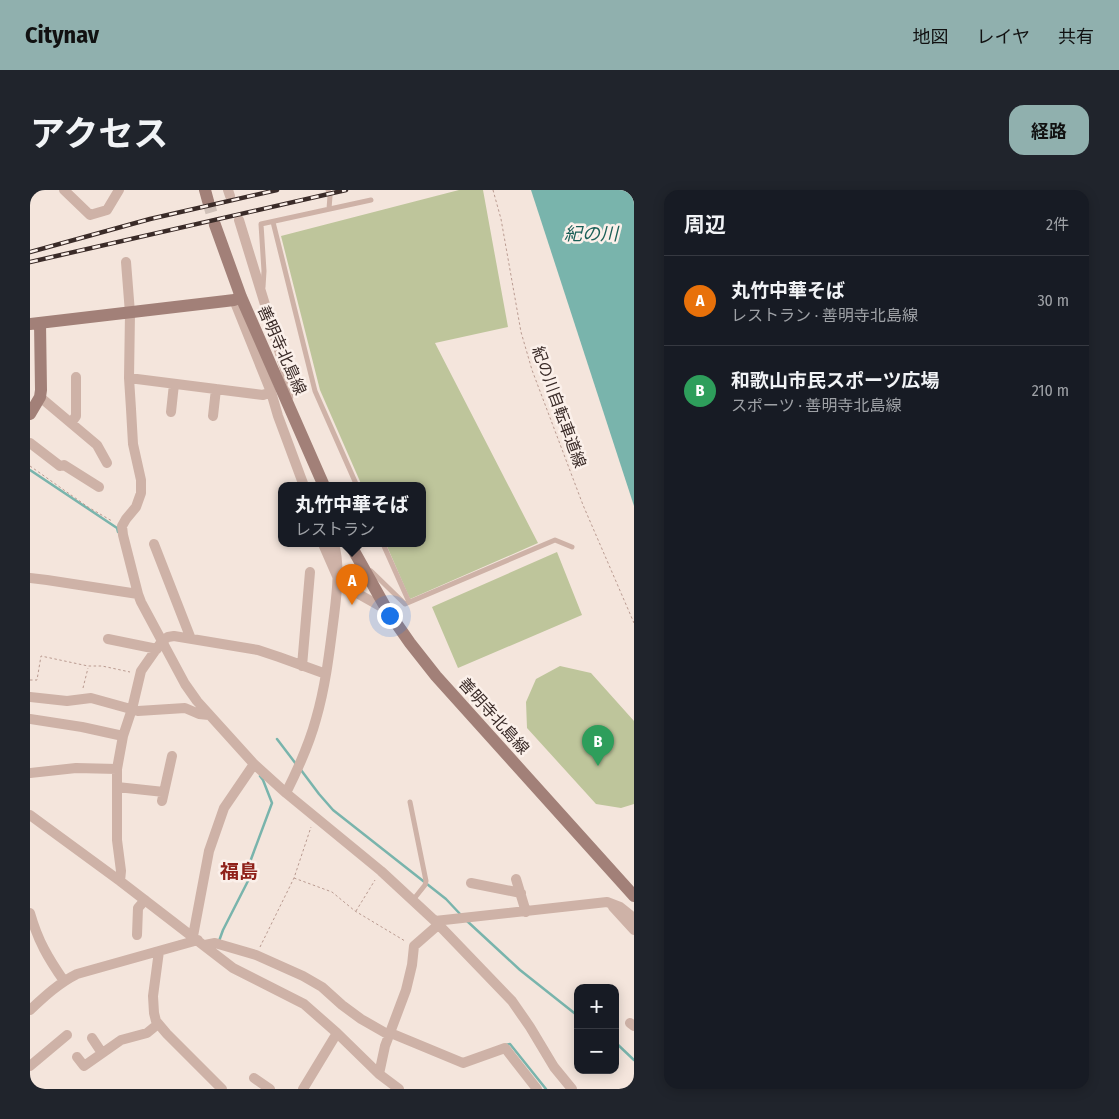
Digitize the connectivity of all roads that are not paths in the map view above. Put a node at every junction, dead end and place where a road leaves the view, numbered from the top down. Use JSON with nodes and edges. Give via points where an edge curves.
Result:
{"nodes":[{"id":1,"x":64,"y":190,"type":"edge"},
{"id":2,"x":119,"y":190,"type":"edge"},
{"id":3,"x":328,"y":190,"type":"edge"},
{"id":4,"x":371,"y":200,"type":"dead end"},
{"id":5,"x":329,"y":209,"type":"junction"},
{"id":6,"x":239,"y":220,"type":"dead end"},
{"id":7,"x":273,"y":222,"type":"junction"},
{"id":8,"x":215,"y":225,"type":"tunnel mouth"},
{"id":9,"x":126,"y":262,"type":"dead end"},
{"id":10,"x":237,"y":298,"type":"junction"},
{"id":11,"x":263,"y":298,"type":"junction"},
{"id":12,"x":130,"y":313,"type":"junction"},
{"id":13,"x":35,"y":324,"type":"edge"},
{"id":14,"x":76,"y":377,"type":"dead end"},
{"id":15,"x":129,"y":378,"type":"junction"},
{"id":16,"x":174,"y":384,"type":"junction"},
{"id":17,"x":216,"y":389,"type":"junction"},
{"id":18,"x":271,"y":392,"type":"junction"},
{"id":19,"x":40,"y":397,"type":"junction"},
{"id":20,"x":287,"y":400,"type":"junction"},
{"id":21,"x":171,"y":412,"type":"dead end"},
{"id":22,"x":30,"y":414,"type":"edge"},
{"id":23,"x":213,"y":416,"type":"dead end"},
{"id":24,"x":71,"y":423,"type":"junction"},
{"id":25,"x":30,"y":442,"type":"edge"},
{"id":26,"x":107,"y":463,"type":"dead end"},
{"id":27,"x":303,"y":482,"type":"edge"},
{"id":28,"x":322,"y":482,"type":"edge"},
{"id":29,"x":355,"y":482,"type":"edge"},
{"id":30,"x":99,"y":487,"type":"dead end"},
{"id":31,"x":154,"y":544,"type":"dead end"},
{"id":32,"x":324,"y":547,"type":"edge"},
{"id":33,"x":335,"y":547,"type":"edge"},
{"id":34,"x":352,"y":547,"type":"edge"},
{"id":35,"x":384,"y":547,"type":"edge"},
{"id":36,"x":572,"y":547,"type":"dead end"},
{"id":37,"x":359,"y":561,"type":"junction"},
{"id":38,"x":310,"y":572,"type":"dead end"},
{"id":39,"x":337,"y":576,"type":"junction"},
{"id":40,"x":30,"y":578,"type":"edge"},
{"id":41,"x":138,"y":594,"type":"junction"},
{"id":42,"x":409,"y":602,"type":"junction"},
{"id":43,"x":387,"y":610,"type":"junction"},
{"id":44,"x":108,"y":639,"type":"dead end"},
{"id":45,"x":191,"y":639,"type":"junction"},
{"id":46,"x":159,"y":645,"type":"junction"},
{"id":47,"x":302,"y":666,"type":"junction"},
{"id":48,"x":326,"y":674,"type":"junction"},
{"id":49,"x":30,"y":697,"type":"edge"},
{"id":50,"x":132,"y":709,"type":"junction"},
{"id":51,"x":204,"y":714,"type":"junction"},
{"id":52,"x":30,"y":719,"type":"edge"},
{"id":53,"x":123,"y":736,"type":"junction"},
{"id":54,"x":172,"y":756,"type":"dead end"},
{"id":55,"x":253,"y":766,"type":"junction"},
{"id":56,"x":117,"y":768,"type":"junction"},
{"id":57,"x":30,"y":773,"type":"edge"},
{"id":58,"x":117,"y":787,"type":"junction"},
{"id":59,"x":286,"y":793,"type":"junction"},
{"id":60,"x":410,"y":802,"type":"dead end"},
{"id":61,"x":30,"y":815,"type":"edge"},
{"id":62,"x":516,"y":879,"type":"dead end"},
{"id":63,"x":120,"y":881,"type":"junction"},
{"id":64,"x":470,"y":883,"type":"dead end"},
{"id":65,"x":521,"y":893,"type":"junction"},
{"id":66,"x":634,"y":896,"type":"edge"},
{"id":67,"x":145,"y":900,"type":"junction"},
{"id":68,"x":413,"y":900,"type":"junction"},
{"id":69,"x":607,"y":902,"type":"junction"},
{"id":70,"x":526,"y":912,"type":"junction"},
{"id":71,"x":30,"y":914,"type":"edge"},
{"id":72,"x":634,"y":918,"type":"edge"},
{"id":73,"x":437,"y":923,"type":"junction"},
{"id":74,"x":634,"y":930,"type":"edge"},
{"id":75,"x":137,"y":935,"type":"dead end"},
{"id":76,"x":199,"y":941,"type":"junction"},
{"id":77,"x":159,"y":951,"type":"junction"},
{"id":78,"x":64,"y":981,"type":"junction"},
{"id":79,"x":30,"y":1010,"type":"edge"},
{"id":80,"x":158,"y":1024,"type":"junction"},
{"id":81,"x":337,"y":1032,"type":"junction"},
{"id":82,"x":67,"y":1035,"type":"dead end"},
{"id":83,"x":389,"y":1035,"type":"junction"},
{"id":84,"x":92,"y":1038,"type":"dead end"},
{"id":85,"x":102,"y":1053,"type":"junction"},
{"id":86,"x":77,"y":1057,"type":"dead end"},
{"id":87,"x":30,"y":1066,"type":"edge"},
{"id":88,"x":379,"y":1074,"type":"junction"},
{"id":89,"x":254,"y":1078,"type":"dead end"},
{"id":90,"x":222,"y":1089,"type":"edge"},
{"id":91,"x":270,"y":1089,"type":"edge"},
{"id":92,"x":303,"y":1089,"type":"edge"},
{"id":93,"x":399,"y":1089,"type":"edge"},
{"id":94,"x":538,"y":1089,"type":"edge"},
{"id":95,"x":572,"y":1089,"type":"edge"}],
"edges":[{"from":1,"to":2,"type":"street","via":[[90,215],[107,210]]},
{"from":3,"to":5,"type":"lane"},
{"from":4,"to":5,"type":"lane"},
{"from":5,"to":7,"type":"lane"},
{"from":6,"to":11,"type":"street"},
{"from":7,"to":11,"type":"lane","via":[[261,224]]},
{"from":7,"to":29,"type":"lane","via":[[314,391]]},
{"from":8,"to":10,"type":"main road","name":"善明寺北島線"},
{"from":9,"to":12,"type":"street"},
{"from":10,"to":12,"type":"main road"},
{"from":10,"to":18,"type":"street"},
{"from":10,"to":20,"type":"main road","name":"善明寺北島線"},
{"from":11,"to":20,"type":"street","via":[[291,389]]},
{"from":12,"to":13,"type":"main road"},
{"from":12,"to":15,"type":"street"},
{"from":13,"to":19,"type":"main road"},
{"from":14,"to":24,"type":"street","via":[[76,416]]},
{"from":15,"to":16,"type":"street"},
{"from":15,"to":41,"type":"street","via":[[133,444],[141,493],[136,507],[122,526],[122,535]]},
{"from":16,"to":17,"type":"street"},
{"from":16,"to":21,"type":"street"},
{"from":17,"to":18,"type":"street","via":[[263,395]]},
{"from":17,"to":23,"type":"street"},
{"from":18,"to":27,"type":"street"},
{"from":19,"to":22,"type":"main road"},
{"from":19,"to":24,"type":"street"},
{"from":20,"to":28,"type":"main road","name":"善明寺北島線"},
{"from":24,"to":26,"type":"street","via":[[97,445]]},
{"from":25,"to":30,"type":"street","via":[[60,466],[64,465]]},
{"from":31,"to":45,"type":"street"},
{"from":32,"to":39,"type":"street"},
{"from":33,"to":39,"type":"street"},
{"from":34,"to":37,"type":"main road","name":"善明寺北島線"},
{"from":35,"to":42,"type":"lane"},
{"from":36,"to":42,"type":"lane","via":[[555,540]]},
{"from":37,"to":42,"type":"lane","via":[[405,604]]},
{"from":37,"to":43,"type":"main road","name":"善明寺北島線"},
{"from":38,"to":47,"type":"street"},
{"from":39,"to":43,"type":"street","via":[[346,587]]},
{"from":39,"to":48,"type":"street"},
{"from":40,"to":41,"type":"street"},
{"from":41,"to":46,"type":"street"},
{"from":43,"to":66,"type":"main road","name":"善明寺北島線","via":[[436,676]]},
{"from":44,"to":46,"type":"street"},
{"from":45,"to":46,"type":"street","via":[[168,637]]},
{"from":45,"to":47,"type":"street","via":[[258,650]]},
{"from":46,"to":50,"type":"street","via":[[141,671]]},
{"from":46,"to":51,"type":"street"},
{"from":47,"to":48,"type":"street"},
{"from":48,"to":59,"type":"street","via":[[317,718]]},
{"from":49,"to":50,"type":"street","via":[[67,701],[90,698]]},
{"from":50,"to":51,"type":"street","via":[[185,708]]},
{"from":50,"to":53,"type":"street"},
{"from":51,"to":55,"type":"street"},
{"from":52,"to":53,"type":"street"},
{"from":53,"to":56,"type":"street"},
{"from":54,"to":58,"type":"street","via":[[163,796]]},
{"from":55,"to":59,"type":"street"},
{"from":55,"to":76,"type":"street","via":[[224,808],[209,851]]},
{"from":56,"to":57,"type":"street"},
{"from":56,"to":58,"type":"street"},
{"from":58,"to":63,"type":"street"},
{"from":59,"to":68,"type":"street"},
{"from":60,"to":68,"type":"lane","via":[[426,883]]},
{"from":61,"to":63,"type":"street"},
{"from":62,"to":65,"type":"street"},
{"from":63,"to":67,"type":"street"},
{"from":64,"to":65,"type":"street"},
{"from":65,"to":70,"type":"street"},
{"from":67,"to":75,"type":"street","via":[[138,908]]},
{"from":67,"to":76,"type":"street"},
{"from":68,"to":73,"type":"street"},
{"from":69,"to":70,"type":"street"},
{"from":69,"to":72,"type":"street","via":[[620,906]]},
{"from":69,"to":74,"type":"street"},
{"from":70,"to":73,"type":"street"},
{"from":71,"to":78,"type":"street","via":[[38,939]]},
{"from":73,"to":83,"type":"street","via":[[414,946],[406,990]]},
{"from":73,"to":95,"type":"street","via":[[512,1001]]},
{"from":76,"to":77,"type":"street"},
{"from":76,"to":81,"type":"street","via":[[233,968],[304,1004]]},
{"from":76,"to":83,"type":"street","via":[[256,955],[303,976],[361,1019]]},
{"from":77,"to":78,"type":"street","via":[[77,974]]},
{"from":77,"to":80,"type":"street","via":[[153,1004]]},
{"from":78,"to":79,"type":"street"},
{"from":80,"to":85,"type":"street","via":[[147,1033],[121,1040]]},
{"from":80,"to":90,"type":"street"},
{"from":81,"to":88,"type":"street"},
{"from":81,"to":92,"type":"street"},
{"from":82,"to":87,"type":"street"},
{"from":83,"to":88,"type":"street"},
{"from":83,"to":94,"type":"street","via":[[463,1063],[505,1048]]},
{"from":84,"to":85,"type":"street"},
{"from":85,"to":86,"type":"street","via":[[84,1066]]},
{"from":88,"to":93,"type":"street"},
{"from":89,"to":91,"type":"street"}]}
